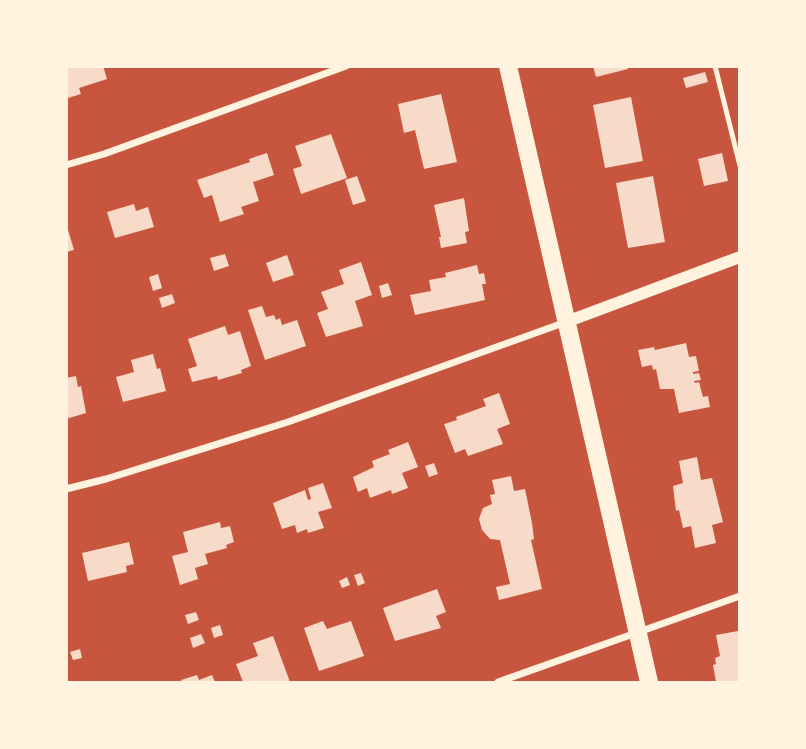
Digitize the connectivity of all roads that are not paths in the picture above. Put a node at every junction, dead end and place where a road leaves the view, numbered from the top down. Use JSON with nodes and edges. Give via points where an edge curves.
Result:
{"nodes":[{"id":1,"x":346,"y":66,"type":"edge"},
{"id":2,"x":508,"y":66,"type":"edge"},
{"id":3,"x":715,"y":66,"type":"edge"},
{"id":4,"x":66,"y":165,"type":"edge"},
{"id":5,"x":740,"y":166,"type":"edge"},
{"id":6,"x":740,"y":257,"type":"edge"},
{"id":7,"x":566,"y":322,"type":"junction"},
{"id":8,"x":66,"y":489,"type":"edge"},
{"id":9,"x":740,"y":596,"type":"edge"},
{"id":10,"x":637,"y":633,"type":"junction"},
{"id":11,"x":498,"y":682,"type":"edge"},
{"id":12,"x":649,"y":682,"type":"edge"}],
"edges":[{"from":1,"to":4,"type":"street"},
{"from":2,"to":7,"type":"main road"},
{"from":3,"to":5,"type":"lane"},
{"from":6,"to":7,"type":"street"},
{"from":7,"to":8,"type":"street","via":[[288,422]]},
{"from":7,"to":10,"type":"main road"},
{"from":9,"to":10,"type":"street"},
{"from":10,"to":11,"type":"street"},
{"from":10,"to":12,"type":"main road"}]}
